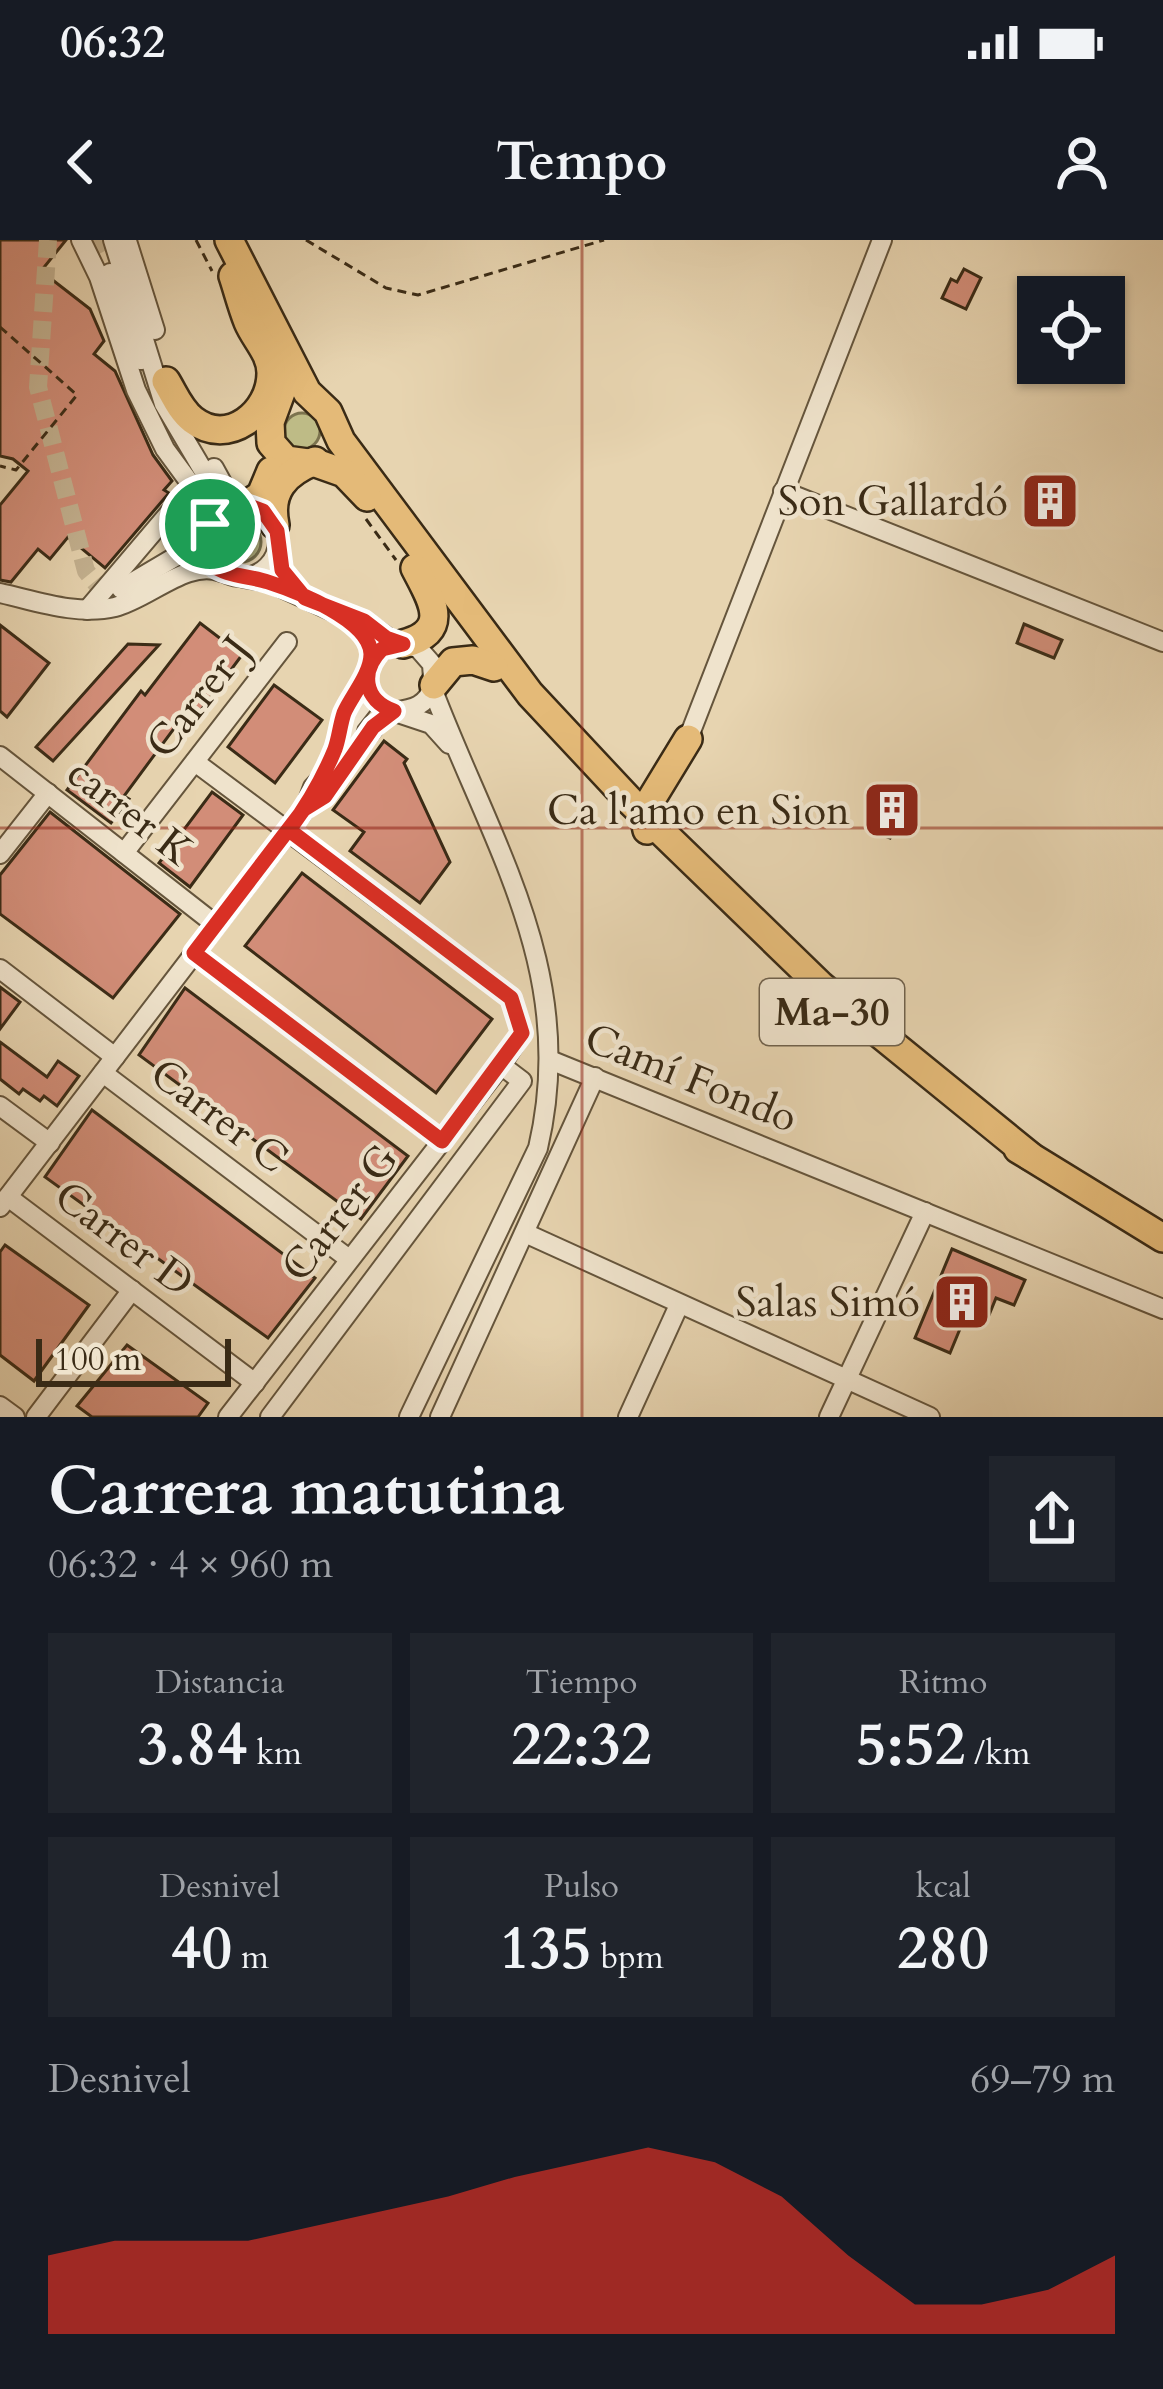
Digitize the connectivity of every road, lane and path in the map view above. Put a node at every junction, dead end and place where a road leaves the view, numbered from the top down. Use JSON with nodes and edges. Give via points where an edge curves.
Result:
{"nodes":[{"id":1,"x":215,"y":240,"type":"edge"},
{"id":2,"x":229,"y":240,"type":"edge"},
{"id":3,"x":306,"y":240,"type":"edge"},
{"id":4,"x":604,"y":240,"type":"edge"},
{"id":5,"x":882,"y":240,"type":"edge"},
{"id":6,"x":127,"y":242,"type":"edge"},
{"id":7,"x":94,"y":246,"type":"edge"},
{"id":8,"x":233,"y":276,"type":"junction"},
{"id":9,"x":0,"y":327,"type":"edge"},
{"id":10,"x":150,"y":352,"type":"junction"},
{"id":11,"x":166,"y":381,"type":"junction"},
{"id":12,"x":316,"y":402,"type":"junction"},
{"id":13,"x":278,"y":408,"type":"junction"},
{"id":14,"x":334,"y":426,"type":"junction"},
{"id":15,"x":271,"y":443,"type":"junction"},
{"id":16,"x":310,"y":463,"type":"junction"},
{"id":17,"x":0,"y":466,"type":"edge"},
{"id":18,"x":207,"y":478,"type":"junction"},
{"id":19,"x":783,"y":491,"type":"junction"},
{"id":20,"x":245,"y":505,"type":"junction"},
{"id":21,"x":358,"y":506,"type":"dead end"},
{"id":22,"x":208,"y":531,"type":"junction"},
{"id":23,"x":276,"y":534,"type":"junction"},
{"id":24,"x":405,"y":564,"type":"junction"},
{"id":25,"x":221,"y":572,"type":"junction"},
{"id":26,"x":244,"y":578,"type":"junction"},
{"id":27,"x":158,"y":587,"type":"junction"},
{"id":28,"x":0,"y":593,"type":"edge"},
{"id":29,"x":117,"y":593,"type":"junction"},
{"id":30,"x":305,"y":598,"type":"junction"},
{"id":31,"x":343,"y":616,"type":"junction"},
{"id":32,"x":287,"y":642,"type":"dead end"},
{"id":33,"x":1163,"y":642,"type":"edge"},
{"id":34,"x":403,"y":644,"type":"junction"},
{"id":35,"x":369,"y":667,"type":"junction"},
{"id":36,"x":494,"y":667,"type":"junction"},
{"id":37,"x":434,"y":685,"type":"junction"},
{"id":38,"x":369,"y":691,"type":"junction"},
{"id":39,"x":394,"y":711,"type":"junction"},
{"id":40,"x":421,"y":720,"type":"junction"},
{"id":41,"x":547,"y":722,"type":"junction"},
{"id":42,"x":688,"y":739,"type":"joint"},
{"id":43,"x":0,"y":756,"type":"edge"},
{"id":44,"x":459,"y":758,"type":"junction"},
{"id":45,"x":195,"y":762,"type":"junction"},
{"id":46,"x":325,"y":783,"type":"junction"},
{"id":47,"x":668,"y":787,"type":"junction"},
{"id":48,"x":47,"y":793,"type":"junction"},
{"id":49,"x":638,"y":809,"type":"junction"},
{"id":50,"x":289,"y":830,"type":"junction"},
{"id":51,"x":0,"y":854,"type":"edge"},
{"id":52,"x":124,"y":854,"type":"junction"},
{"id":53,"x":684,"y":857,"type":"junction"},
{"id":54,"x":216,"y":925,"type":"junction"},
{"id":55,"x":194,"y":953,"type":"junction"},
{"id":56,"x":0,"y":969,"type":"edge"},
{"id":57,"x":812,"y":996,"type":"junction"},
{"id":58,"x":550,"y":1060,"type":"junction"},
{"id":59,"x":109,"y":1065,"type":"junction"},
{"id":60,"x":501,"y":1065,"type":"junction"},
{"id":61,"x":595,"y":1077,"type":"junction"},
{"id":62,"x":0,"y":1106,"type":"edge"},
{"id":63,"x":442,"y":1141,"type":"junction"},
{"id":64,"x":50,"y":1143,"type":"junction"},
{"id":65,"x":1030,"y":1156,"type":"junction"},
{"id":66,"x":4,"y":1202,"type":"edge"},
{"id":67,"x":925,"y":1212,"type":"junction"},
{"id":68,"x":525,"y":1233,"type":"junction"},
{"id":69,"x":1163,"y":1238,"type":"edge"},
{"id":70,"x":350,"y":1259,"type":"junction"},
{"id":71,"x":132,"y":1290,"type":"junction"},
{"id":72,"x":679,"y":1305,"type":"junction"},
{"id":73,"x":1163,"y":1309,"type":"edge"},
{"id":74,"x":845,"y":1382,"type":"junction"},
{"id":75,"x":255,"y":1383,"type":"junction"},
{"id":76,"x":0,"y":1406,"type":"edge"},
{"id":77,"x":15,"y":1417,"type":"edge"},
{"id":78,"x":36,"y":1417,"type":"edge"},
{"id":79,"x":228,"y":1417,"type":"edge"},
{"id":80,"x":270,"y":1417,"type":"edge"},
{"id":81,"x":409,"y":1417,"type":"edge"},
{"id":82,"x":440,"y":1417,"type":"edge"},
{"id":83,"x":628,"y":1417,"type":"edge"},
{"id":84,"x":829,"y":1417,"type":"edge"},
{"id":85,"x":930,"y":1417,"type":"edge"}],
"edges":[{"from":1,"to":8,"type":"highway"},
{"from":2,"to":12,"type":"highway","number":"Ma-30"},
{"from":3,"to":4,"type":"path","via":[[386,288],[418,295]]},
{"from":5,"to":19,"type":"street"},
{"from":6,"to":11,"type":"street"},
{"from":7,"to":10,"type":"street"},
{"from":7,"to":18,"type":"street","via":[[160,411]]},
{"from":7,"to":29,"type":"street","via":[[136,390],[190,483]]},
{"from":8,"to":11,"type":"highway","via":[[270,363],[260,409],[239,426],[212,429],[188,416]]},
{"from":8,"to":13,"type":"highway","via":[[280,363]]},
{"from":9,"to":17,"type":"path","via":[[77,395],[16,470]]},
{"from":10,"to":11,"type":"street"},
{"from":10,"to":18,"type":"street","via":[[170,416]]},
{"from":11,"to":20,"type":"street","via":[[188,436],[231,499]]},
{"from":12,"to":13,"type":"highway","via":[[296,399]]},
{"from":12,"to":14,"type":"highway","number":"Ma-30"},
{"from":13,"to":15,"type":"highway"},
{"from":14,"to":16,"type":"highway","via":[[330,448]]},
{"from":14,"to":41,"type":"highway","number":"Ma-30"},
{"from":15,"to":16,"type":"highway","number":"Ma-30","via":[[286,460]]},
{"from":15,"to":20,"type":"highway","via":[[267,486]]},
{"from":16,"to":23,"type":"highway","via":[[279,486]]},
{"from":16,"to":24,"type":"highway","number":"Ma-30","via":[[349,477]]},
{"from":18,"to":22,"type":"street","via":[[214,496]]},
{"from":19,"to":33,"type":"street"},
{"from":19,"to":42,"type":"street"},
{"from":20,"to":22,"type":"street","via":[[228,508]]},
{"from":20,"to":23,"type":"street","via":[[263,511]]},
{"from":21,"to":24,"type":"path"},
{"from":22,"to":25,"type":"street","via":[[210,558]]},
{"from":22,"to":27,"type":"street","via":[[196,557]]},
{"from":22,"to":29,"type":"street"},
{"from":23,"to":26,"type":"street","via":[[270,565]]},
{"from":23,"to":30,"type":"street","via":[[282,570]]},
{"from":24,"to":34,"type":"highway","via":[[435,616],[424,634]]},
{"from":24,"to":36,"type":"highway","number":"Ma-30"},
{"from":25,"to":26,"type":"street"},
{"from":25,"to":27,"type":"street","via":[[200,568]]},
{"from":26,"to":30,"type":"street"},
{"from":27,"to":29,"type":"street"},
{"from":28,"to":29,"type":"street","via":[[87,610]]},
{"from":30,"to":31,"type":"street"},
{"from":31,"to":34,"type":"street"},
{"from":31,"to":35,"type":"street","via":[[368,641]]},
{"from":32,"to":45,"type":"street","name":"Carrer J"},
{"from":34,"to":35,"type":"street","via":[[382,649]]},
{"from":34,"to":37,"type":"street","via":[[430,659]]},
{"from":35,"to":38,"type":"street"},
{"from":35,"to":46,"type":"street","via":[[343,715]]},
{"from":36,"to":37,"type":"highway","via":[[453,662]]},
{"from":36,"to":41,"type":"highway","number":"Ma-30"},
{"from":37,"to":39,"type":"street","via":[[422,705]]},
{"from":37,"to":44,"type":"street"},
{"from":38,"to":39,"type":"street"},
{"from":38,"to":46,"type":"street"},
{"from":39,"to":40,"type":"street"},
{"from":39,"to":46,"type":"street"},
{"from":40,"to":44,"type":"street","via":[[440,730]]},
{"from":40,"to":46,"type":"street","via":[[390,728]]},
{"from":41,"to":47,"type":"highway","via":[[583,741],[626,784]]},
{"from":41,"to":49,"type":"highway","number":"Ma-30"},
{"from":41,"to":57,"type":"highway","number":"Ma-30","via":[[652,845]]},
{"from":42,"to":47,"type":"highway"},
{"from":43,"to":48,"type":"street","name":"carrer K"},
{"from":44,"to":58,"type":"street","via":[[528,920]]},
{"from":45,"to":50,"type":"street"},
{"from":45,"to":52,"type":"street","name":"Carrer J"},
{"from":46,"to":50,"type":"street"},
{"from":47,"to":49,"type":"highway","via":[[662,810]]},
{"from":47,"to":53,"type":"highway","via":[[671,831]]},
{"from":48,"to":51,"type":"street"},
{"from":48,"to":52,"type":"street","name":"carrer K"},
{"from":49,"to":53,"type":"highway"},
{"from":49,"to":57,"type":"highway","via":[[648,831]]},
{"from":50,"to":54,"type":"street"},
{"from":50,"to":60,"type":"street","via":[[511,998],[522,1033]]},
{"from":52,"to":54,"type":"street","name":"carrer K"},
{"from":53,"to":65,"type":"highway","via":[[821,986]]},
{"from":54,"to":55,"type":"street"},
{"from":55,"to":59,"type":"street"},
{"from":55,"to":63,"type":"street"},
{"from":56,"to":59,"type":"street","name":"Carrer C"},
{"from":57,"to":65,"type":"highway","number":"Ma-30"},
{"from":58,"to":61,"type":"street","name":"Camí Fondo"},
{"from":58,"to":81,"type":"street","name":"Camí Fondo","via":[[538,1148]]},
{"from":59,"to":64,"type":"street"},
{"from":59,"to":70,"type":"street","name":"Carrer C"},
{"from":60,"to":63,"type":"street","name":"Carrer G"},
{"from":60,"to":80,"type":"street","name":"Carrer G","via":[[522,1081]]},
{"from":61,"to":67,"type":"street","name":"Camí Fondo"},
{"from":61,"to":68,"type":"street"},
{"from":62,"to":64,"type":"street"},
{"from":63,"to":70,"type":"street","name":"Carrer G"},
{"from":64,"to":66,"type":"street"},
{"from":65,"to":69,"type":"highway","number":"Ma-30"},
{"from":66,"to":71,"type":"street","name":"Carrer D"},
{"from":67,"to":73,"type":"street","name":"Camí Fondo"},
{"from":67,"to":74,"type":"street"},
{"from":68,"to":72,"type":"street"},
{"from":68,"to":82,"type":"street"},
{"from":70,"to":75,"type":"street","name":"Carrer G"},
{"from":71,"to":75,"type":"street","name":"Carrer D"},
{"from":71,"to":78,"type":"street"},
{"from":72,"to":74,"type":"street"},
{"from":72,"to":83,"type":"street"},
{"from":74,"to":84,"type":"street"},
{"from":74,"to":85,"type":"street"},
{"from":75,"to":79,"type":"street","name":"Carrer G"},
{"from":76,"to":77,"type":"street"}]}
